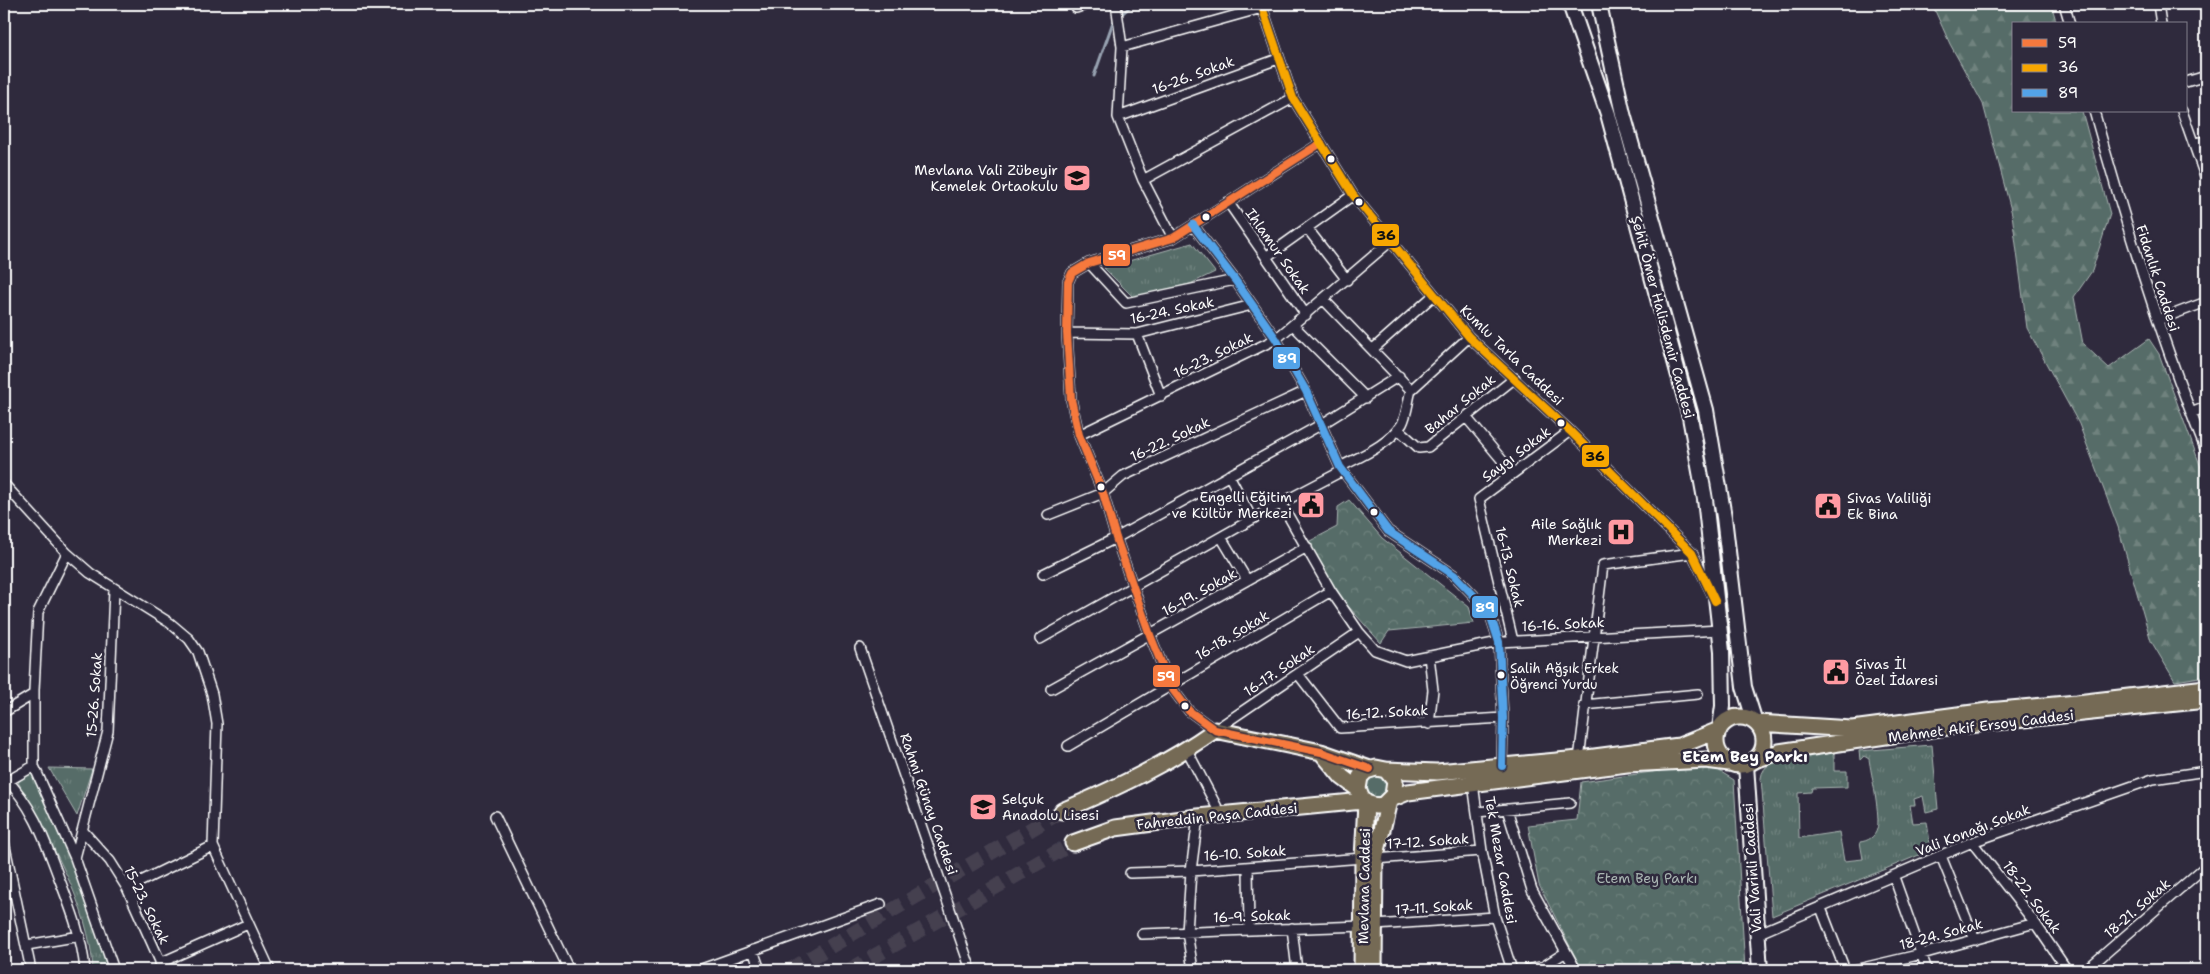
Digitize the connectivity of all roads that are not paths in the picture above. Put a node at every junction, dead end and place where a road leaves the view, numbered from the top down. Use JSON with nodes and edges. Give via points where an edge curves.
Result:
{"nodes":[{"id":1,"x":1075,"y":4,"type":"edge"},
{"id":2,"x":1088,"y":4,"type":"edge"},
{"id":3,"x":1570,"y":4,"type":"edge"},
{"id":4,"x":1599,"y":4,"type":"edge"},
{"id":5,"x":2064,"y":4,"type":"edge"},
{"id":6,"x":2158,"y":4,"type":"edge"},
{"id":7,"x":1116,"y":6,"type":"edge"},
{"id":8,"x":1262,"y":6,"type":"edge"},
{"id":9,"x":2069,"y":22,"type":"edge"},
{"id":10,"x":2161,"y":22,"type":"edge"},
{"id":11,"x":1122,"y":47,"type":"junction"},
{"id":12,"x":1278,"y":59,"type":"junction"},
{"id":13,"x":2206,"y":76,"type":"edge"},
{"id":14,"x":2188,"y":81,"type":"edge"},
{"id":15,"x":1293,"y":98,"type":"junction"},
{"id":16,"x":2094,"y":112,"type":"edge"},
{"id":17,"x":2182,"y":112,"type":"edge"},
{"id":18,"x":1118,"y":116,"type":"junction"},
{"id":19,"x":2206,"y":140,"type":"edge"},
{"id":20,"x":2195,"y":143,"type":"junction"},
{"id":21,"x":1321,"y":144,"type":"junction"},
{"id":22,"x":2206,"y":179,"type":"edge"},
{"id":23,"x":1143,"y":180,"type":"junction"},
{"id":24,"x":1353,"y":195,"type":"junction"},
{"id":25,"x":1228,"y":202,"type":"junction"},
{"id":26,"x":1194,"y":225,"type":"junction"},
{"id":27,"x":1308,"y":228,"type":"junction"},
{"id":28,"x":1173,"y":238,"type":"junction"},
{"id":29,"x":1392,"y":240,"type":"junction"},
{"id":30,"x":1266,"y":257,"type":"junction"},
{"id":31,"x":1089,"y":263,"type":"junction"},
{"id":32,"x":1236,"y":280,"type":"junction"},
{"id":33,"x":1347,"y":280,"type":"junction"},
{"id":34,"x":1434,"y":295,"type":"junction"},
{"id":35,"x":1324,"y":300,"type":"junction"},
{"id":36,"x":2206,"y":302,"type":"edge"},
{"id":37,"x":1252,"y":305,"type":"junction"},
{"id":38,"x":1306,"y":315,"type":"junction"},
{"id":39,"x":2158,"y":320,"type":"junction"},
{"id":40,"x":1294,"y":326,"type":"junction"},
{"id":41,"x":1067,"y":333,"type":"junction"},
{"id":42,"x":1136,"y":334,"type":"junction"},
{"id":43,"x":1470,"y":337,"type":"junction"},
{"id":44,"x":1276,"y":339,"type":"junction"},
{"id":45,"x":1373,"y":348,"type":"junction"},
{"id":46,"x":1399,"y":376,"type":"junction"},
{"id":47,"x":1515,"y":378,"type":"junction"},
{"id":48,"x":1411,"y":390,"type":"junction"},
{"id":49,"x":1306,"y":391,"type":"junction"},
{"id":50,"x":1161,"y":396,"type":"junction"},
{"id":51,"x":1366,"y":398,"type":"junction"},
{"id":52,"x":2206,"y":407,"type":"edge"},
{"id":53,"x":2192,"y":413,"type":"junction"},
{"id":54,"x":1466,"y":417,"type":"junction"},
{"id":55,"x":1322,"y":424,"type":"junction"},
{"id":56,"x":1398,"y":429,"type":"junction"},
{"id":57,"x":1570,"y":431,"type":"junction"},
{"id":58,"x":1079,"y":435,"type":"junction"},
{"id":59,"x":2206,"y":449,"type":"edge"},
{"id":60,"x":1341,"y":469,"type":"junction"},
{"id":61,"x":1512,"y":472,"type":"junction"},
{"id":62,"x":1230,"y":475,"type":"junction"},
{"id":63,"x":4,"y":484,"type":"edge"},
{"id":64,"x":1103,"y":493,"type":"junction"},
{"id":65,"x":1479,"y":499,"type":"joint"},
{"id":66,"x":1281,"y":502,"type":"junction"},
{"id":67,"x":1048,"y":516,"type":"dead end"},
{"id":68,"x":1252,"y":519,"type":"junction"},
{"id":69,"x":1221,"y":537,"type":"junction"},
{"id":70,"x":1116,"y":538,"type":"junction"},
{"id":71,"x":1307,"y":547,"type":"junction"},
{"id":72,"x":67,"y":553,"type":"junction"},
{"id":73,"x":1692,"y":553,"type":"junction"},
{"id":74,"x":1043,"y":574,"type":"dead end"},
{"id":75,"x":1247,"y":580,"type":"junction"},
{"id":76,"x":1133,"y":588,"type":"junction"},
{"id":77,"x":114,"y":590,"type":"junction"},
{"id":78,"x":1332,"y":591,"type":"junction"},
{"id":79,"x":1715,"y":600,"type":"junction"},
{"id":80,"x":1720,"y":630,"type":"junction"},
{"id":81,"x":1359,"y":632,"type":"junction"},
{"id":82,"x":1150,"y":636,"type":"junction"},
{"id":83,"x":1593,"y":636,"type":"junction"},
{"id":84,"x":1040,"y":639,"type":"dead end"},
{"id":85,"x":1514,"y":641,"type":"junction"},
{"id":86,"x":1499,"y":642,"type":"junction"},
{"id":87,"x":860,"y":648,"type":"dead end"},
{"id":88,"x":1429,"y":656,"type":"junction"},
{"id":89,"x":1298,"y":674,"type":"junction"},
{"id":90,"x":1171,"y":688,"type":"junction"},
{"id":91,"x":2206,"y":688,"type":"edge"},
{"id":92,"x":1051,"y":689,"type":"dead end"},
{"id":93,"x":34,"y":694,"type":"junction"},
{"id":94,"x":1698,"y":694,"type":"dead end"},
{"id":95,"x":2206,"y":700,"type":"edge"},
{"id":96,"x":1584,"y":704,"type":"junction"},
{"id":97,"x":4,"y":712,"type":"edge"},
{"id":98,"x":1503,"y":718,"type":"junction"},
{"id":99,"x":1756,"y":723,"type":"junction"},
{"id":100,"x":1429,"y":724,"type":"junction"},
{"id":101,"x":1720,"y":729,"type":"junction"},
{"id":102,"x":1215,"y":730,"type":"junction"},
{"id":103,"x":1068,"y":746,"type":"dead end"},
{"id":104,"x":1187,"y":750,"type":"junction"},
{"id":105,"x":1321,"y":752,"type":"junction"},
{"id":106,"x":1579,"y":759,"type":"junction"},
{"id":107,"x":1752,"y":762,"type":"junction"},
{"id":108,"x":1729,"y":763,"type":"junction"},
{"id":109,"x":34,"y":766,"type":"junction"},
{"id":110,"x":1502,"y":766,"type":"junction"},
{"id":111,"x":1370,"y":769,"type":"junction"},
{"id":112,"x":1386,"y":770,"type":"junction"},
{"id":113,"x":2206,"y":771,"type":"edge"},
{"id":114,"x":6,"y":779,"type":"edge"},
{"id":115,"x":1473,"y":783,"type":"junction"},
{"id":116,"x":1362,"y":798,"type":"junction"},
{"id":117,"x":1390,"y":800,"type":"junction"},
{"id":118,"x":1570,"y":803,"type":"dead end"},
{"id":119,"x":1507,"y":809,"type":"junction"},
{"id":120,"x":1062,"y":811,"type":"tunnel mouth"},
{"id":121,"x":1477,"y":812,"type":"junction"},
{"id":122,"x":1221,"y":815,"type":"junction"},
{"id":123,"x":495,"y":816,"type":"dead end"},
{"id":124,"x":1198,"y":817,"type":"junction"},
{"id":125,"x":83,"y":831,"type":"junction"},
{"id":126,"x":4,"y":842,"type":"edge"},
{"id":127,"x":1972,"y":842,"type":"junction"},
{"id":128,"x":1073,"y":843,"type":"tunnel mouth"},
{"id":129,"x":213,"y":846,"type":"junction"},
{"id":130,"x":1482,"y":851,"type":"junction"},
{"id":131,"x":1941,"y":856,"type":"junction"},
{"id":132,"x":75,"y":858,"type":"junction"},
{"id":133,"x":1369,"y":859,"type":"junction"},
{"id":134,"x":2206,"y":866,"type":"edge"},
{"id":135,"x":1248,"y":867,"type":"junction"},
{"id":136,"x":1191,"y":871,"type":"junction"},
{"id":137,"x":1130,"y":873,"type":"dead end"},
{"id":138,"x":1894,"y":877,"type":"junction"},
{"id":139,"x":126,"y":888,"type":"junction"},
{"id":140,"x":882,"y":904,"type":"dead end"},
{"id":141,"x":1821,"y":908,"type":"junction"},
{"id":142,"x":1495,"y":917,"type":"junction"},
{"id":143,"x":2035,"y":923,"type":"junction"},
{"id":144,"x":248,"y":924,"type":"junction"},
{"id":145,"x":1369,"y":926,"type":"junction"},
{"id":146,"x":1292,"y":928,"type":"junction"},
{"id":147,"x":1249,"y":930,"type":"junction"},
{"id":148,"x":1187,"y":932,"type":"junction"},
{"id":149,"x":1142,"y":934,"type":"dead end"},
{"id":150,"x":1757,"y":934,"type":"junction"},
{"id":151,"x":80,"y":936,"type":"junction"},
{"id":152,"x":1975,"y":940,"type":"junction"},
{"id":153,"x":27,"y":945,"type":"junction"},
{"id":154,"x":753,"y":950,"type":"junction"},
{"id":155,"x":1566,"y":952,"type":"junction"},
{"id":156,"x":1922,"y":954,"type":"junction"},
{"id":157,"x":162,"y":967,"type":"edge"},
{"id":158,"x":1545,"y":968,"type":"edge"},
{"id":159,"x":31,"y":970,"type":"edge"},
{"id":160,"x":85,"y":970,"type":"edge"},
{"id":161,"x":114,"y":970,"type":"edge"},
{"id":162,"x":270,"y":970,"type":"edge"},
{"id":163,"x":569,"y":970,"type":"edge"},
{"id":164,"x":700,"y":970,"type":"edge"},
{"id":165,"x":760,"y":970,"type":"edge"},
{"id":166,"x":971,"y":970,"type":"edge"},
{"id":167,"x":1193,"y":970,"type":"edge"},
{"id":168,"x":1297,"y":970,"type":"edge"},
{"id":169,"x":1362,"y":970,"type":"edge"},
{"id":170,"x":1374,"y":970,"type":"edge"},
{"id":171,"x":1512,"y":970,"type":"edge"},
{"id":172,"x":1526,"y":970,"type":"edge"},
{"id":173,"x":1576,"y":970,"type":"edge"},
{"id":174,"x":1760,"y":970,"type":"edge"},
{"id":175,"x":1845,"y":970,"type":"edge"},
{"id":176,"x":1854,"y":970,"type":"edge"},
{"id":177,"x":1927,"y":970,"type":"edge"},
{"id":178,"x":2067,"y":970,"type":"edge"},
{"id":179,"x":2086,"y":970,"type":"edge"}],
"edges":[{"from":1,"to":2,"type":"street","via":[[1076,8]]},
{"from":3,"to":79,"type":"main road","name":"Şehit Ömer Halisdemir Caddesi","via":[[1608,114],[1685,394],[1705,499]]},
{"from":4,"to":99,"type":"main road","name":"Şehit Ömer Halisdemir Caddesi","via":[[1624,114],[1706,410],[1724,517],[1744,687]]},
{"from":5,"to":9,"type":"street"},
{"from":6,"to":10,"type":"street"},
{"from":7,"to":11,"type":"street"},
{"from":8,"to":11,"type":"street"},
{"from":8,"to":12,"type":"street","name":"Kumlu Tarla Caddesi"},
{"from":11,"to":18,"type":"street"},
{"from":12,"to":15,"type":"street","name":"Kumlu Tarla Caddesi"},
{"from":12,"to":18,"type":"street","name":"16-26. Sokak"},
{"from":13,"to":14,"type":"street"},
{"from":15,"to":21,"type":"street","name":"Kumlu Tarla Caddesi"},
{"from":15,"to":23,"type":"street"},
{"from":16,"to":39,"type":"street","name":"Fidanlık Caddesi","via":[[2128,232]]},
{"from":17,"to":20,"type":"street"},
{"from":18,"to":23,"type":"street"},
{"from":19,"to":20,"type":"street"},
{"from":20,"to":22,"type":"street"},
{"from":21,"to":24,"type":"street","name":"Kumlu Tarla Caddesi"},
{"from":21,"to":25,"type":"street"},
{"from":23,"to":28,"type":"street"},
{"from":24,"to":27,"type":"street"},
{"from":24,"to":29,"type":"street","name":"Kumlu Tarla Caddesi"},
{"from":25,"to":26,"type":"street"},
{"from":25,"to":30,"type":"street","name":"Ihlamur Sokak"},
{"from":26,"to":28,"type":"street"},
{"from":26,"to":32,"type":"street"},
{"from":27,"to":30,"type":"street"},
{"from":27,"to":33,"type":"street"},
{"from":28,"to":31,"type":"street"},
{"from":29,"to":33,"type":"street","name":"16-23. Sokak"},
{"from":29,"to":34,"type":"street","name":"Kumlu Tarla Caddesi"},
{"from":30,"to":38,"type":"street","name":"Ihlamur Sokak"},
{"from":31,"to":32,"type":"street","via":[[1126,303]]},
{"from":31,"to":41,"type":"street","via":[[1072,273],[1068,282]]},
{"from":32,"to":37,"type":"street"},
{"from":33,"to":35,"type":"street","name":"16-23. Sokak"},
{"from":34,"to":43,"type":"street","name":"Kumlu Tarla Caddesi"},
{"from":34,"to":45,"type":"street"},
{"from":35,"to":38,"type":"street","name":"16-23. Sokak"},
{"from":35,"to":45,"type":"street"},
{"from":36,"to":39,"type":"street"},
{"from":37,"to":42,"type":"street","name":"16-24. Sokak"},
{"from":37,"to":44,"type":"street"},
{"from":38,"to":40,"type":"street","name":"16-23. Sokak"},
{"from":39,"to":53,"type":"street","name":"Fidanlık Caddesi"},
{"from":40,"to":44,"type":"street","name":"16-23. Sokak"},
{"from":40,"to":51,"type":"street"},
{"from":41,"to":42,"type":"street","name":"16-24. Sokak"},
{"from":41,"to":58,"type":"street","via":[[1071,398]]},
{"from":42,"to":50,"type":"street"},
{"from":43,"to":47,"type":"street","name":"Kumlu Tarla Caddesi"},
{"from":43,"to":48,"type":"street"},
{"from":44,"to":49,"type":"street"},
{"from":44,"to":50,"type":"street","name":"16-23. Sokak"},
{"from":45,"to":46,"type":"street"},
{"from":46,"to":48,"type":"street"},
{"from":46,"to":51,"type":"street"},
{"from":47,"to":54,"type":"street","name":"Bahar Sokak"},
{"from":47,"to":57,"type":"street","name":"Kumlu Tarla Caddesi"},
{"from":48,"to":56,"type":"street","via":[[1403,423]]},
{"from":49,"to":55,"type":"street"},
{"from":49,"to":64,"type":"street","name":"16-22. Sokak","via":[[1123,476]]},
{"from":50,"to":58,"type":"street","name":"16-23. Sokak"},
{"from":51,"to":55,"type":"street"},
{"from":52,"to":53,"type":"street"},
{"from":53,"to":59,"type":"street","name":"Fidanlık Caddesi"},
{"from":54,"to":56,"type":"street","name":"Bahar Sokak","via":[[1428,448],[1419,448]]},
{"from":54,"to":61,"type":"street"},
{"from":55,"to":60,"type":"street"},
{"from":55,"to":62,"type":"street"},
{"from":56,"to":60,"type":"street","via":[[1376,448]]},
{"from":57,"to":61,"type":"street","name":"Saygı Sokak"},
{"from":57,"to":73,"type":"street","name":"Kumlu Tarla Caddesi"},
{"from":58,"to":64,"type":"street"},
{"from":60,"to":66,"type":"street"},
{"from":60,"to":86,"type":"street","via":[[1388,531],[1454,576],[1489,611]]},
{"from":61,"to":65,"type":"street","name":"Saygı Sokak"},
{"from":62,"to":68,"type":"street"},
{"from":62,"to":70,"type":"street"},
{"from":63,"to":72,"type":"street"},
{"from":64,"to":67,"type":"street","name":"16-22. Sokak"},
{"from":64,"to":70,"type":"street"},
{"from":65,"to":85,"type":"street","name":"16-13. Sokak"},
{"from":66,"to":68,"type":"street"},
{"from":66,"to":71,"type":"street","name":"16-16. Sokak"},
{"from":68,"to":69,"type":"street"},
{"from":69,"to":75,"type":"street"},
{"from":69,"to":76,"type":"street"},
{"from":70,"to":74,"type":"street"},
{"from":70,"to":76,"type":"street"},
{"from":71,"to":75,"type":"street","name":"16-19. Sokak"},
{"from":71,"to":78,"type":"street","name":"16-16. Sokak"},
{"from":72,"to":77,"type":"street"},
{"from":72,"to":93,"type":"street","via":[[38,612]]},
{"from":73,"to":79,"type":"street","name":"Kumlu Tarla Caddesi"},
{"from":73,"to":83,"type":"street","via":[[1603,565]]},
{"from":75,"to":82,"type":"street","name":"16-19. Sokak"},
{"from":76,"to":82,"type":"street"},
{"from":76,"to":84,"type":"street"},
{"from":77,"to":125,"type":"street","name":"15-26. Sokak","via":[[108,731]]},
{"from":77,"to":129,"type":"street","via":[[170,623],[189,639],[198,652],[212,694],[217,724]]},
{"from":78,"to":81,"type":"street","name":"16-16. Sokak"},
{"from":78,"to":90,"type":"street","name":"16-18. Sokak"},
{"from":79,"to":80,"type":"main road","name":"Şehit Ömer Halisdemir Caddesi"},
{"from":80,"to":83,"type":"street","name":"16-16. Sokak"},
{"from":80,"to":101,"type":"main road","name":"Şehit Ömer Halisdemir Caddesi","via":[[1724,706]]},
{"from":81,"to":88,"type":"street","name":"16-16. Sokak","via":[[1375,650],[1406,661]]},
{"from":81,"to":89,"type":"street","name":"16-17. Sokak"},
{"from":82,"to":90,"type":"street"},
{"from":82,"to":92,"type":"street","name":"16-19. Sokak"},
{"from":83,"to":85,"type":"street","name":"16-16. Sokak"},
{"from":83,"to":96,"type":"street"},
{"from":85,"to":86,"type":"street","name":"16-16. Sokak"},
{"from":86,"to":88,"type":"street","name":"16-16. Sokak"},
{"from":86,"to":98,"type":"street"},
{"from":87,"to":166,"type":"street","name":"Rahmi Günay Caddesi"},
{"from":88,"to":100,"type":"street","via":[[1433,690]]},
{"from":89,"to":100,"type":"street","name":"16-12. Sokak","via":[[1340,728]]},
{"from":89,"to":102,"type":"street","name":"16-17. Sokak"},
{"from":90,"to":102,"type":"street","via":[[1189,711]]},
{"from":90,"to":103,"type":"street","name":"16-18. Sokak"},
{"from":91,"to":99,"type":"main road","name":"Mehmet Akif Ersoy Caddesi","via":[[1852,729]]},
{"from":93,"to":97,"type":"street"},
{"from":93,"to":109,"type":"street"},
{"from":94,"to":96,"type":"street"},
{"from":95,"to":107,"type":"main road","name":"Mehmet Akif Ersoy Caddesi","via":[[1940,728],[1779,752]]},
{"from":96,"to":106,"type":"street"},
{"from":98,"to":100,"type":"street","name":"16-12. Sokak"},
{"from":98,"to":110,"type":"street"},
{"from":99,"to":101,"type":"main road","via":[[1748,718],[1732,718]]},
{"from":99,"to":107,"type":"main road","via":[[1762,730],[1765,745]]},
{"from":101,"to":106,"type":"main road","via":[[1679,746]]},
{"from":101,"to":108,"type":"main road","via":[[1716,737],[1718,752]]},
{"from":102,"to":104,"type":"main road"},
{"from":102,"to":105,"type":"main road"},
{"from":104,"to":120,"type":"main road","via":[[1129,782]]},
{"from":104,"to":122,"type":"street"},
{"from":105,"to":111,"type":"main road"},
{"from":105,"to":116,"type":"main road"},
{"from":106,"to":110,"type":"main road"},
{"from":107,"to":108,"type":"main road"},
{"from":107,"to":150,"type":"main road","name":"Vali Varinli Caddesi"},
{"from":108,"to":115,"type":"main road","via":[[1706,760],[1627,764]]},
{"from":109,"to":114,"type":"street"},
{"from":109,"to":132,"type":"street"},
{"from":110,"to":112,"type":"main road","via":[[1437,772]]},
{"from":111,"to":112,"type":"main road"},
{"from":111,"to":116,"type":"main road","via":[[1360,777]]},
{"from":112,"to":117,"type":"main road","via":[[1395,781],[1395,792]]},
{"from":113,"to":127,"type":"street","name":"Vali Konağı Sokak","via":[[2153,779]]},
{"from":114,"to":151,"type":"street","via":[[36,818]]},
{"from":115,"to":117,"type":"main road","via":[[1408,792]]},
{"from":115,"to":121,"type":"street","name":"Tek Mezar Caddesi"},
{"from":116,"to":117,"type":"main road","via":[[1376,806]]},
{"from":116,"to":122,"type":"main road","name":"Fahreddin Paşa Caddesi"},
{"from":116,"to":133,"type":"main road","name":"Mevlana Caddesi"},
{"from":117,"to":133,"type":"main road","name":"Mevlana Caddesi"},
{"from":118,"to":119,"type":"street"},
{"from":119,"to":121,"type":"street"},
{"from":119,"to":155,"type":"street","via":[[1532,890]]},
{"from":121,"to":130,"type":"street","name":"Tek Mezar Caddesi"},
{"from":122,"to":124,"type":"main road","name":"Fahreddin Paşa Caddesi"},
{"from":123,"to":163,"type":"street"},
{"from":124,"to":128,"type":"main road","name":"Fahreddin Paşa Caddesi","via":[[1115,828]]},
{"from":124,"to":136,"type":"street"},
{"from":125,"to":132,"type":"street","name":"15-26. Sokak"},
{"from":125,"to":139,"type":"street","name":"15-23. Sokak","via":[[110,861]]},
{"from":126,"to":153,"type":"street"},
{"from":127,"to":131,"type":"street","name":"Vali Konağı Sokak"},
{"from":127,"to":143,"type":"street","name":"18-22. Sokak"},
{"from":129,"to":139,"type":"street"},
{"from":129,"to":144,"type":"street"},
{"from":130,"to":133,"type":"street","name":"17-12. Sokak"},
{"from":130,"to":142,"type":"street","name":"Tek Mezar Caddesi"},
{"from":131,"to":138,"type":"street","name":"Vali Konağı Sokak"},
{"from":131,"to":152,"type":"street"},
{"from":132,"to":161,"type":"street"},
{"from":133,"to":135,"type":"street","name":"16-10. Sokak"},
{"from":133,"to":145,"type":"main road","name":"Mevlana Caddesi"},
{"from":134,"to":179,"type":"street","name":"18-21. Sokak"},
{"from":135,"to":136,"type":"street","name":"16-10. Sokak"},
{"from":135,"to":147,"type":"street"},
{"from":136,"to":137,"type":"street","name":"16-10. Sokak"},
{"from":136,"to":148,"type":"street"},
{"from":138,"to":141,"type":"street","name":"Vali Konağı Sokak"},
{"from":138,"to":156,"type":"street"},
{"from":139,"to":157,"type":"street","name":"15-23. Sokak"},
{"from":140,"to":154,"type":"street"},
{"from":141,"to":150,"type":"street","name":"Vali Konağı Sokak"},
{"from":141,"to":175,"type":"street"},
{"from":142,"to":145,"type":"street","name":"17-11. Sokak"},
{"from":142,"to":171,"type":"street","name":"Tek Mezar Caddesi"},
{"from":143,"to":152,"type":"street","name":"18-24. Sokak"},
{"from":143,"to":178,"type":"street","name":"18-22. Sokak"},
{"from":144,"to":157,"type":"street"},
{"from":144,"to":162,"type":"street"},
{"from":145,"to":146,"type":"street","name":"16-9. Sokak"},
{"from":145,"to":169,"type":"main road","name":"Mevlana Caddesi"},
{"from":145,"to":170,"type":"main road","name":"Mevlana Caddesi"},
{"from":146,"to":147,"type":"street","name":"16-9. Sokak"},
{"from":146,"to":168,"type":"street"},
{"from":147,"to":148,"type":"street","name":"16-9. Sokak"},
{"from":148,"to":149,"type":"street","name":"16-9. Sokak"},
{"from":148,"to":167,"type":"street"},
{"from":150,"to":174,"type":"main road","name":"Vali Varinli Caddesi"},
{"from":151,"to":153,"type":"street"},
{"from":151,"to":160,"type":"street"},
{"from":152,"to":156,"type":"street","name":"18-24. Sokak"},
{"from":153,"to":159,"type":"street"},
{"from":154,"to":164,"type":"street"},
{"from":154,"to":165,"type":"street"},
{"from":155,"to":158,"type":"street"},
{"from":155,"to":173,"type":"street"},
{"from":156,"to":176,"type":"street","name":"18-24. Sokak"},
{"from":156,"to":177,"type":"street"},
{"from":158,"to":172,"type":"street"}]}
